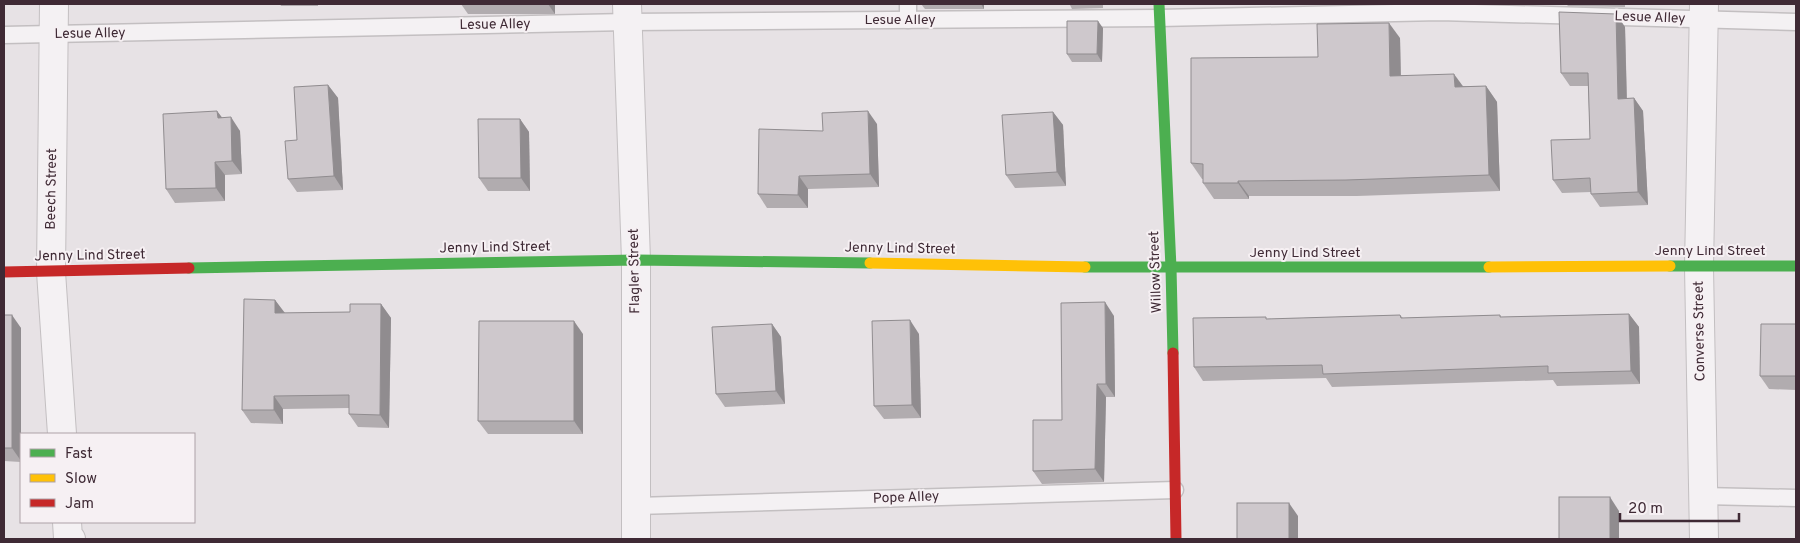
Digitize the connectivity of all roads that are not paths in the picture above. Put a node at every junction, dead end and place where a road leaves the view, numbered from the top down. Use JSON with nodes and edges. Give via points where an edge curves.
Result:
{"nodes":[{"id":1,"x":54,"y":4,"type":"edge"},
{"id":2,"x":908,"y":4,"type":"edge"},
{"id":3,"x":1440,"y":8,"type":"edge"},
{"id":4,"x":1159,"y":11,"type":"edge"},
{"id":5,"x":1704,"y":12,"type":"edge"},
{"id":6,"x":627,"y":13,"type":"edge"},
{"id":7,"x":908,"y":20,"type":"junction"},
{"id":8,"x":1796,"y":22,"type":"edge"},
{"id":9,"x":4,"y":35,"type":"edge"},
{"id":10,"x":54,"y":35,"type":"junction"},
{"id":11,"x":636,"y":260,"type":"junction"},
{"id":12,"x":1796,"y":266,"type":"edge"},
{"id":13,"x":1699,"y":267,"type":"junction"},
{"id":14,"x":1172,"y":268,"type":"junction"},
{"id":15,"x":4,"y":272,"type":"edge"},
{"id":16,"x":51,"y":272,"type":"junction"},
{"id":17,"x":62,"y":433,"type":"edge"},
{"id":18,"x":1176,"y":490,"type":"junction"},
{"id":19,"x":1703,"y":496,"type":"junction"},
{"id":20,"x":1796,"y":498,"type":"edge"},
{"id":21,"x":637,"y":506,"type":"junction"},
{"id":22,"x":67,"y":523,"type":"edge"},
{"id":23,"x":71,"y":539,"type":"edge"},
{"id":24,"x":636,"y":539,"type":"edge"},
{"id":25,"x":1176,"y":539,"type":"edge"},
{"id":26,"x":1704,"y":539,"type":"edge"}],
"edges":[{"from":1,"to":10,"type":"street","name":"Beech Street"},
{"from":2,"to":7,"type":"lane"},
{"from":3,"to":4,"type":"lane","name":"Lesue Alley"},
{"from":3,"to":5,"type":"lane","name":"Lesue Alley"},
{"from":4,"to":7,"type":"lane","name":"Lesue Alley"},
{"from":4,"to":14,"type":"street","name":"Willow Street"},
{"from":5,"to":8,"type":"lane","name":"Lesue Alley"},
{"from":5,"to":13,"type":"street","name":"Converse Street"},
{"from":6,"to":7,"type":"lane","name":"Lesue Alley"},
{"from":6,"to":10,"type":"lane","name":"Lesue Alley"},
{"from":6,"to":11,"type":"street","name":"Flagler Street"},
{"from":9,"to":10,"type":"lane","name":"Lesue Alley"},
{"from":10,"to":16,"type":"street","name":"Beech Street"},
{"from":11,"to":14,"type":"street","name":"Jenny Lind Street"},
{"from":11,"to":16,"type":"street","name":"Jenny Lind Street"},
{"from":11,"to":21,"type":"street","name":"Flagler Street"},
{"from":12,"to":13,"type":"street","name":"Jenny Lind Street"},
{"from":13,"to":14,"type":"street","name":"Jenny Lind Street"},
{"from":13,"to":19,"type":"street","name":"Converse Street"},
{"from":14,"to":18,"type":"street","name":"Willow Street"},
{"from":15,"to":16,"type":"street","name":"Jenny Lind Street"},
{"from":16,"to":17,"type":"street","name":"Beech Street"},
{"from":18,"to":21,"type":"lane","name":"Pope Alley"},
{"from":18,"to":25,"type":"street","name":"Willow Street"},
{"from":19,"to":20,"type":"lane"},
{"from":19,"to":26,"type":"street","name":"Converse Street"},
{"from":21,"to":24,"type":"street","name":"Flagler Street"},
{"from":22,"to":23,"type":"street","via":[[68,538]]}]}
